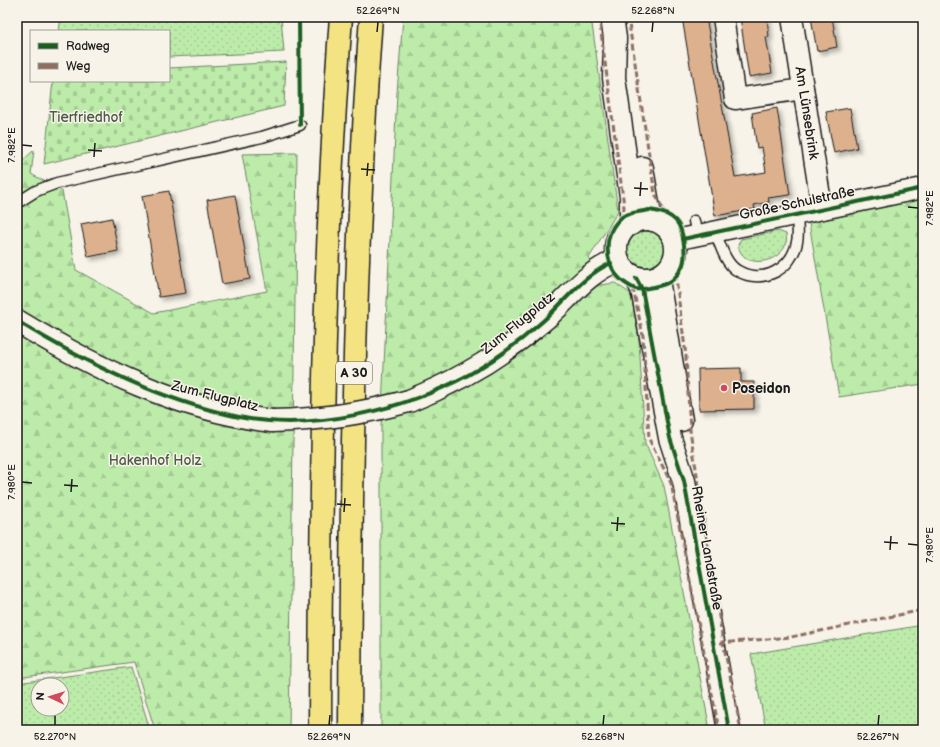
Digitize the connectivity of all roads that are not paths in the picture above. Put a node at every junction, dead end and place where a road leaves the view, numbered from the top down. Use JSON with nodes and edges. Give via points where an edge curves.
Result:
{"nodes":[{"id":1,"x":341,"y":17,"type":"edge"},
{"id":2,"x":371,"y":17,"type":"edge"},
{"id":3,"x":612,"y":17,"type":"edge"},
{"id":4,"x":723,"y":17,"type":"edge"},
{"id":5,"x":792,"y":17,"type":"edge"},
{"id":6,"x":615,"y":38,"type":"junction"},
{"id":7,"x":803,"y":89,"type":"junction"},
{"id":8,"x":300,"y":125,"type":"dead end"},
{"id":9,"x":923,"y":188,"type":"edge"},
{"id":10,"x":17,"y":203,"type":"edge"},
{"id":11,"x":822,"y":209,"type":"junction"},
{"id":12,"x":797,"y":214,"type":"junction"},
{"id":13,"x":652,"y":220,"type":"junction"},
{"id":14,"x":631,"y":224,"type":"junction"},
{"id":15,"x":702,"y":229,"type":"junction"},
{"id":16,"x":675,"y":240,"type":"junction"},
{"id":17,"x":618,"y":260,"type":"junction"},
{"id":18,"x":660,"y":276,"type":"junction"},
{"id":19,"x":636,"y":278,"type":"junction"},
{"id":20,"x":17,"y":321,"type":"edge"},
{"id":21,"x":684,"y":481,"type":"junction"},
{"id":22,"x":320,"y":730,"type":"edge"},
{"id":23,"x":350,"y":730,"type":"edge"},
{"id":24,"x":729,"y":730,"type":"edge"}],
"edges":[{"from":1,"to":22,"type":"highway","number":"A 30","via":[[326,307]]},
{"from":2,"to":23,"type":"highway","number":"A 30","via":[[353,384]]},
{"from":3,"to":6,"type":"street"},
{"from":4,"to":7,"type":"street","via":[[735,99]]},
{"from":5,"to":7,"type":"street","name":"Am Lünsebrink"},
{"from":6,"to":13,"type":"street","via":[[628,76],[648,210]]},
{"from":6,"to":14,"type":"street","via":[[614,78],[631,197]]},
{"from":7,"to":11,"type":"street","name":"Am Lünsebrink"},
{"from":8,"to":10,"type":"lane","via":[[262,137],[57,183],[36,191]]},
{"from":9,"to":11,"type":"street","name":"Große Schulstraße"},
{"from":11,"to":12,"type":"street","name":"Große Schulstraße"},
{"from":12,"to":15,"type":"street","name":"Große Schulstraße"},
{"from":12,"to":15,"type":"lane","via":[[798,242],[789,261],[775,273],[756,277],[737,271]]},
{"from":13,"to":14,"type":"street","via":[[637,220]]},
{"from":13,"to":16,"type":"street","via":[[667,227]]},
{"from":14,"to":17,"type":"street","via":[[623,230],[618,240]]},
{"from":15,"to":16,"type":"street","name":"Große Schulstraße"},
{"from":16,"to":18,"type":"street","via":[[674,261]]},
{"from":17,"to":19,"type":"street","via":[[629,274]]},
{"from":17,"to":20,"type":"street","name":"Zum Flugplatz","bridge":true,"via":[[599,268],[508,349],[470,374],[409,401],[371,411],[310,420],[240,417],[188,404],[130,382],[63,349]]},
{"from":18,"to":19,"type":"street"},
{"from":18,"to":21,"type":"street","name":"Rheiner Landstraße","via":[[659,286],[684,434]]},
{"from":19,"to":21,"type":"street","name":"Rheiner Landstraße","via":[[642,289],[670,438]]},
{"from":21,"to":24,"type":"street","name":"Rheiner Landstraße"}]}
